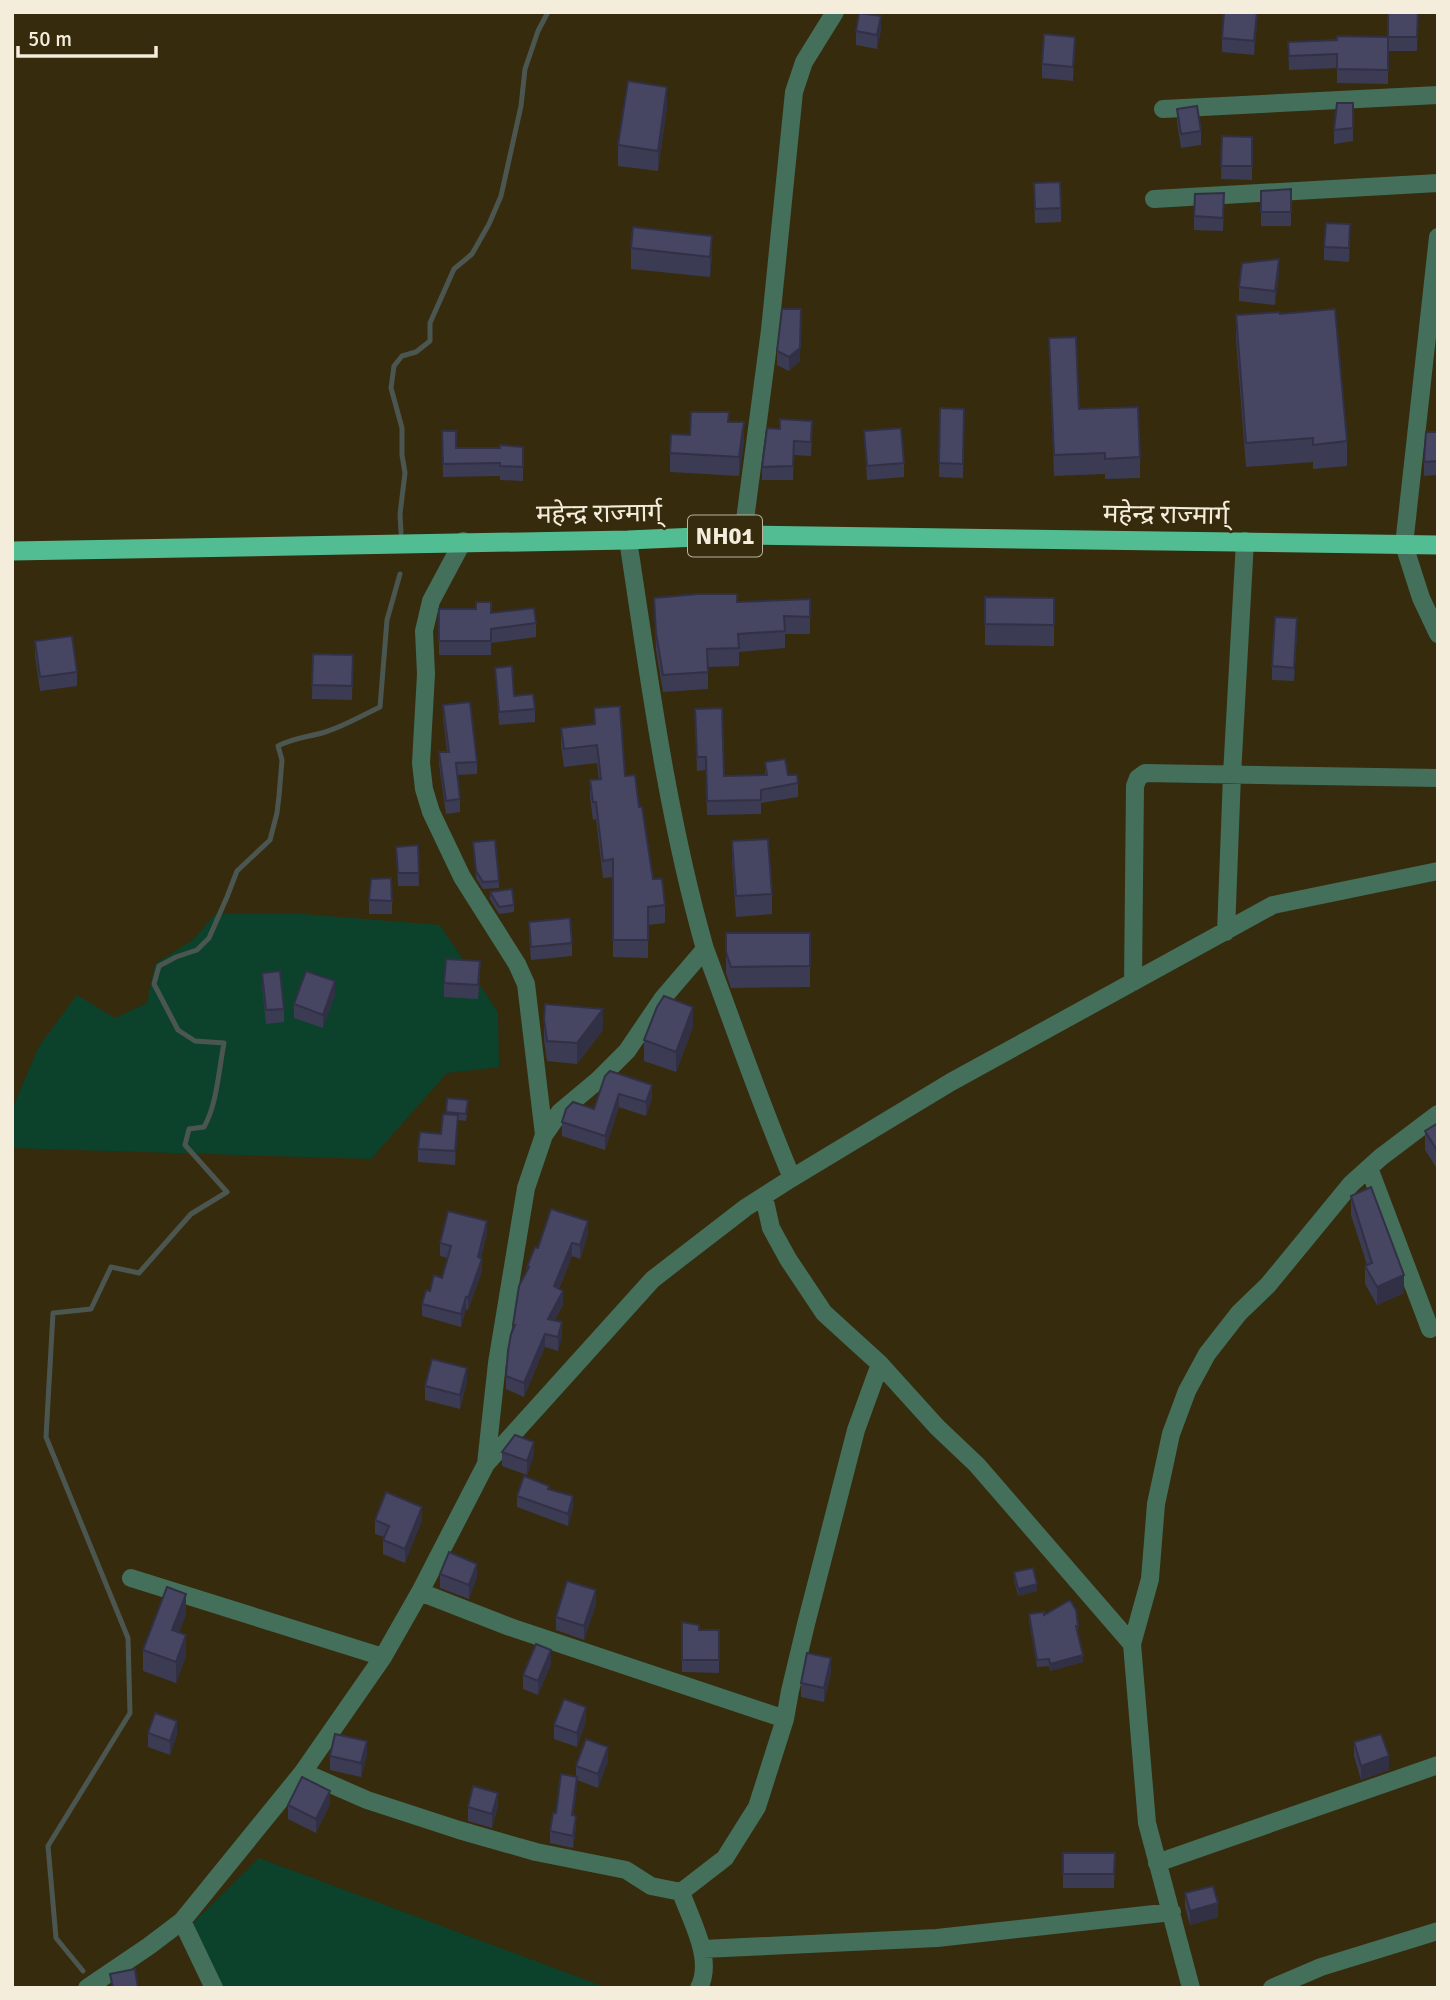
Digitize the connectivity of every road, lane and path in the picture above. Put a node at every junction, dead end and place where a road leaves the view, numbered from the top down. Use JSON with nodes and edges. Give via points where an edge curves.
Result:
{"nodes":[{"id":1,"x":835,"y":12,"type":"edge"},
{"id":2,"x":1438,"y":95,"type":"edge"},
{"id":3,"x":1163,"y":109,"type":"dead end"},
{"id":4,"x":1438,"y":183,"type":"edge"},
{"id":5,"x":1154,"y":199,"type":"dead end"},
{"id":6,"x":1438,"y":237,"type":"edge"},
{"id":7,"x":743,"y":535,"type":"junction"},
{"id":8,"x":628,"y":540,"type":"junction"},
{"id":9,"x":463,"y":541,"type":"junction"},
{"id":10,"x":1245,"y":541,"type":"junction"},
{"id":11,"x":1404,"y":545,"type":"junction"},
{"id":12,"x":1438,"y":545,"type":"edge"},
{"id":13,"x":12,"y":551,"type":"edge"},
{"id":14,"x":1438,"y":634,"type":"edge"},
{"id":15,"x":1232,"y":775,"type":"junction"},
{"id":16,"x":1438,"y":778,"type":"edge"},
{"id":17,"x":1438,"y":870,"type":"edge"},
{"id":18,"x":1226,"y":932,"type":"junction"},
{"id":19,"x":705,"y":949,"type":"junction"},
{"id":20,"x":1133,"y":982,"type":"junction"},
{"id":21,"x":1438,"y":1115,"type":"edge"},
{"id":22,"x":544,"y":1135,"type":"junction"},
{"id":23,"x":1369,"y":1168,"type":"junction"},
{"id":24,"x":792,"y":1178,"type":"junction"},
{"id":25,"x":764,"y":1197,"type":"junction"},
{"id":26,"x":1430,"y":1329,"type":"dead end"},
{"id":27,"x":880,"y":1364,"type":"junction"},
{"id":28,"x":486,"y":1464,"type":"junction"},
{"id":29,"x":131,"y":1578,"type":"dead end"},
{"id":30,"x":420,"y":1592,"type":"junction"},
{"id":31,"x":1132,"y":1644,"type":"junction"},
{"id":32,"x":383,"y":1657,"type":"junction"},
{"id":33,"x":785,"y":1719,"type":"junction"},
{"id":34,"x":1438,"y":1765,"type":"edge"},
{"id":35,"x":303,"y":1772,"type":"junction"},
{"id":36,"x":1157,"y":1863,"type":"junction"},
{"id":37,"x":681,"y":1892,"type":"junction"},
{"id":38,"x":1172,"y":1912,"type":"junction"},
{"id":39,"x":182,"y":1921,"type":"junction"},
{"id":40,"x":1438,"y":1931,"type":"edge"},
{"id":41,"x":703,"y":1949,"type":"junction"},
{"id":42,"x":87,"y":1988,"type":"edge"},
{"id":43,"x":214,"y":1988,"type":"edge"},
{"id":44,"x":699,"y":1988,"type":"edge"},
{"id":45,"x":1191,"y":1988,"type":"edge"},
{"id":46,"x":1272,"y":1988,"type":"edge"}],
"edges":[{"from":1,"to":7,"type":"street","via":[[804,62],[794,92]]},
{"from":2,"to":3,"type":"street"},
{"from":4,"to":5,"type":"street"},
{"from":6,"to":11,"type":"street"},
{"from":7,"to":8,"type":"highway","name":"महेन्द्र राज्मार्ग्","number":"NH01"},
{"from":7,"to":10,"type":"highway","name":"महेन्द्र राज्मार्ग्","number":"NH01"},
{"from":8,"to":9,"type":"highway","name":"महेन्द्र राज्मार्ग्","number":"NH01"},
{"from":8,"to":19,"type":"street","via":[[659,744]]},
{"from":9,"to":13,"type":"highway","name":"महेन्द्र राज्मार्ग्","number":"NH01"},
{"from":9,"to":22,"type":"street","via":[[431,601],[424,631],[424,789],[462,877],[526,984]]},
{"from":10,"to":11,"type":"highway","name":"महेन्द्र राज्मार्ग्","number":"NH01"},
{"from":10,"to":15,"type":"street"},
{"from":11,"to":12,"type":"highway","name":"महेन्द्र राज्मार्ग्","number":"NH01"},
{"from":11,"to":14,"type":"street"},
{"from":15,"to":16,"type":"street"},
{"from":15,"to":18,"type":"street"},
{"from":15,"to":20,"type":"street","via":[[1145,773],[1138,778]]},
{"from":17,"to":18,"type":"street","via":[[1273,905]]},
{"from":18,"to":20,"type":"street"},
{"from":19,"to":22,"type":"street","via":[[663,998],[627,1051],[561,1112]]},
{"from":19,"to":24,"type":"street"},
{"from":20,"to":24,"type":"street","via":[[950,1082]]},
{"from":21,"to":23,"type":"street"},
{"from":22,"to":28,"type":"street","via":[[526,1188],[497,1363]]},
{"from":23,"to":26,"type":"street"},
{"from":23,"to":31,"type":"street","via":[[1239,1313],[1207,1354],[1187,1391],[1171,1434],[1156,1504],[1150,1579]]},
{"from":24,"to":25,"type":"street"},
{"from":25,"to":27,"type":"street","via":[[771,1228],[824,1313]]},
{"from":25,"to":28,"type":"street","via":[[653,1279]]},
{"from":27,"to":31,"type":"street","via":[[977,1465]]},
{"from":27,"to":33,"type":"street","via":[[856,1430]]},
{"from":28,"to":30,"type":"street"},
{"from":29,"to":32,"type":"street"},
{"from":30,"to":32,"type":"street"},
{"from":30,"to":33,"type":"street","via":[[510,1628]]},
{"from":31,"to":36,"type":"street","via":[[1147,1823]]},
{"from":32,"to":35,"type":"street"},
{"from":33,"to":37,"type":"street","via":[[757,1807],[725,1858]]},
{"from":34,"to":36,"type":"street"},
{"from":35,"to":37,"type":"street","via":[[367,1800],[459,1830],[626,1870],[651,1886]]},
{"from":35,"to":39,"type":"street"},
{"from":36,"to":38,"type":"street"},
{"from":37,"to":41,"type":"street"},
{"from":38,"to":41,"type":"street","via":[[937,1938]]},
{"from":38,"to":45,"type":"street"},
{"from":39,"to":42,"type":"street"},
{"from":39,"to":43,"type":"street"},
{"from":40,"to":46,"type":"street","via":[[1321,1967]]},
{"from":41,"to":44,"type":"street"}]}
